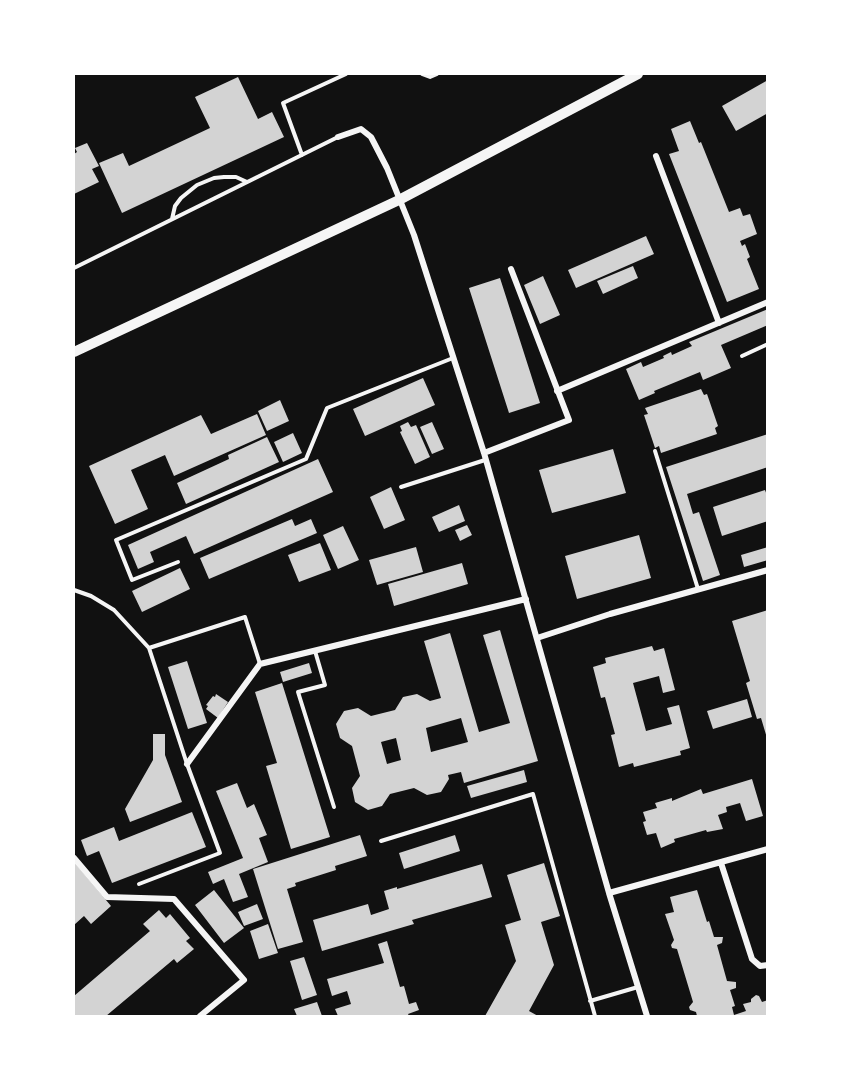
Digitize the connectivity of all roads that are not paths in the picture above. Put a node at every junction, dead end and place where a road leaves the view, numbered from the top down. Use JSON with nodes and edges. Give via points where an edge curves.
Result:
{"nodes":[{"id":1,"x":345,"y":74,"type":"edge"},
{"id":2,"x":422,"y":74,"type":"edge"},
{"id":3,"x":437,"y":74,"type":"edge"},
{"id":4,"x":638,"y":74,"type":"edge"},
{"id":5,"x":338,"y":137,"type":"joint"},
{"id":6,"x":302,"y":155,"type":"junction"},
{"id":7,"x":656,"y":156,"type":"dead end"},
{"id":8,"x":247,"y":182,"type":"junction"},
{"id":9,"x":399,"y":200,"type":"junction"},
{"id":10,"x":172,"y":219,"type":"junction"},
{"id":11,"x":74,"y":268,"type":"edge"},
{"id":12,"x":511,"y":269,"type":"dead end"},
{"id":13,"x":768,"y":302,"type":"edge"},
{"id":14,"x":719,"y":323,"type":"junction"},
{"id":15,"x":768,"y":344,"type":"edge"},
{"id":16,"x":74,"y":352,"type":"edge"},
{"id":17,"x":742,"y":356,"type":"dead end"},
{"id":18,"x":453,"y":358,"type":"junction"},
{"id":19,"x":557,"y":391,"type":"junction"},
{"id":20,"x":656,"y":451,"type":"dead end"},
{"id":21,"x":485,"y":457,"type":"junction"},
{"id":22,"x":401,"y":487,"type":"dead end"},
{"id":23,"x":178,"y":562,"type":"dead end"},
{"id":24,"x":768,"y":570,"type":"edge"},
{"id":25,"x":698,"y":590,"type":"junction"},
{"id":26,"x":74,"y":591,"type":"edge"},
{"id":27,"x":526,"y":599,"type":"junction"},
{"id":28,"x":537,"y":638,"type":"junction"},
{"id":29,"x":149,"y":648,"type":"junction"},
{"id":30,"x":315,"y":650,"type":"junction"},
{"id":31,"x":260,"y":664,"type":"junction"},
{"id":32,"x":187,"y":764,"type":"junction"},
{"id":33,"x":334,"y":807,"type":"dead end"},
{"id":34,"x":381,"y":841,"type":"dead end"},
{"id":35,"x":768,"y":849,"type":"edge"},
{"id":36,"x":74,"y":858,"type":"edge"},
{"id":37,"x":721,"y":863,"type":"junction"},
{"id":38,"x":139,"y":884,"type":"dead end"},
{"id":39,"x":609,"y":892,"type":"junction"},
{"id":40,"x":768,"y":965,"type":"edge"},
{"id":41,"x":638,"y":987,"type":"junction"},
{"id":42,"x":590,"y":1001,"type":"junction"},
{"id":43,"x":200,"y":1017,"type":"edge"},
{"id":44,"x":594,"y":1017,"type":"edge"},
{"id":45,"x":647,"y":1017,"type":"edge"}],
"edges":[{"from":1,"to":6,"type":"lane","via":[[283,104]]},
{"from":2,"to":3,"type":"lane"},
{"from":4,"to":9,"type":"main road"},
{"from":5,"to":6,"type":"lane"},
{"from":5,"to":9,"type":"street","via":[[361,129],[371,137]]},
{"from":6,"to":8,"type":"lane"},
{"from":7,"to":14,"type":"street"},
{"from":8,"to":10,"type":"lane"},
{"from":8,"to":10,"type":"lane","via":[[224,177],[197,184],[175,206]]},
{"from":9,"to":16,"type":"main road"},
{"from":9,"to":18,"type":"street"},
{"from":10,"to":11,"type":"lane"},
{"from":12,"to":19,"type":"street"},
{"from":13,"to":14,"type":"street"},
{"from":14,"to":19,"type":"street"},
{"from":15,"to":17,"type":"lane"},
{"from":18,"to":21,"type":"street"},
{"from":18,"to":23,"type":"lane","via":[[327,408],[306,459],[116,540],[132,580]]},
{"from":19,"to":21,"type":"street","via":[[569,420]]},
{"from":20,"to":25,"type":"lane"},
{"from":21,"to":22,"type":"lane"},
{"from":21,"to":27,"type":"street"},
{"from":24,"to":25,"type":"street"},
{"from":25,"to":28,"type":"street"},
{"from":26,"to":29,"type":"lane","via":[[114,610]]},
{"from":27,"to":28,"type":"street"},
{"from":27,"to":30,"type":"street"},
{"from":28,"to":39,"type":"street"},
{"from":29,"to":31,"type":"lane","via":[[245,617]]},
{"from":29,"to":32,"type":"lane"},
{"from":30,"to":31,"type":"street"},
{"from":30,"to":33,"type":"lane","via":[[325,685],[298,692]]},
{"from":31,"to":32,"type":"street"},
{"from":32,"to":38,"type":"lane","via":[[220,853]]},
{"from":34,"to":42,"type":"lane","via":[[533,794]]},
{"from":35,"to":37,"type":"street"},
{"from":36,"to":43,"type":"street","via":[[107,897],[174,898],[244,980]]},
{"from":37,"to":39,"type":"street"},
{"from":37,"to":40,"type":"street","via":[[752,959],[760,966]]},
{"from":39,"to":41,"type":"street"},
{"from":41,"to":42,"type":"lane"},
{"from":41,"to":45,"type":"street"},
{"from":42,"to":44,"type":"lane"}]}
